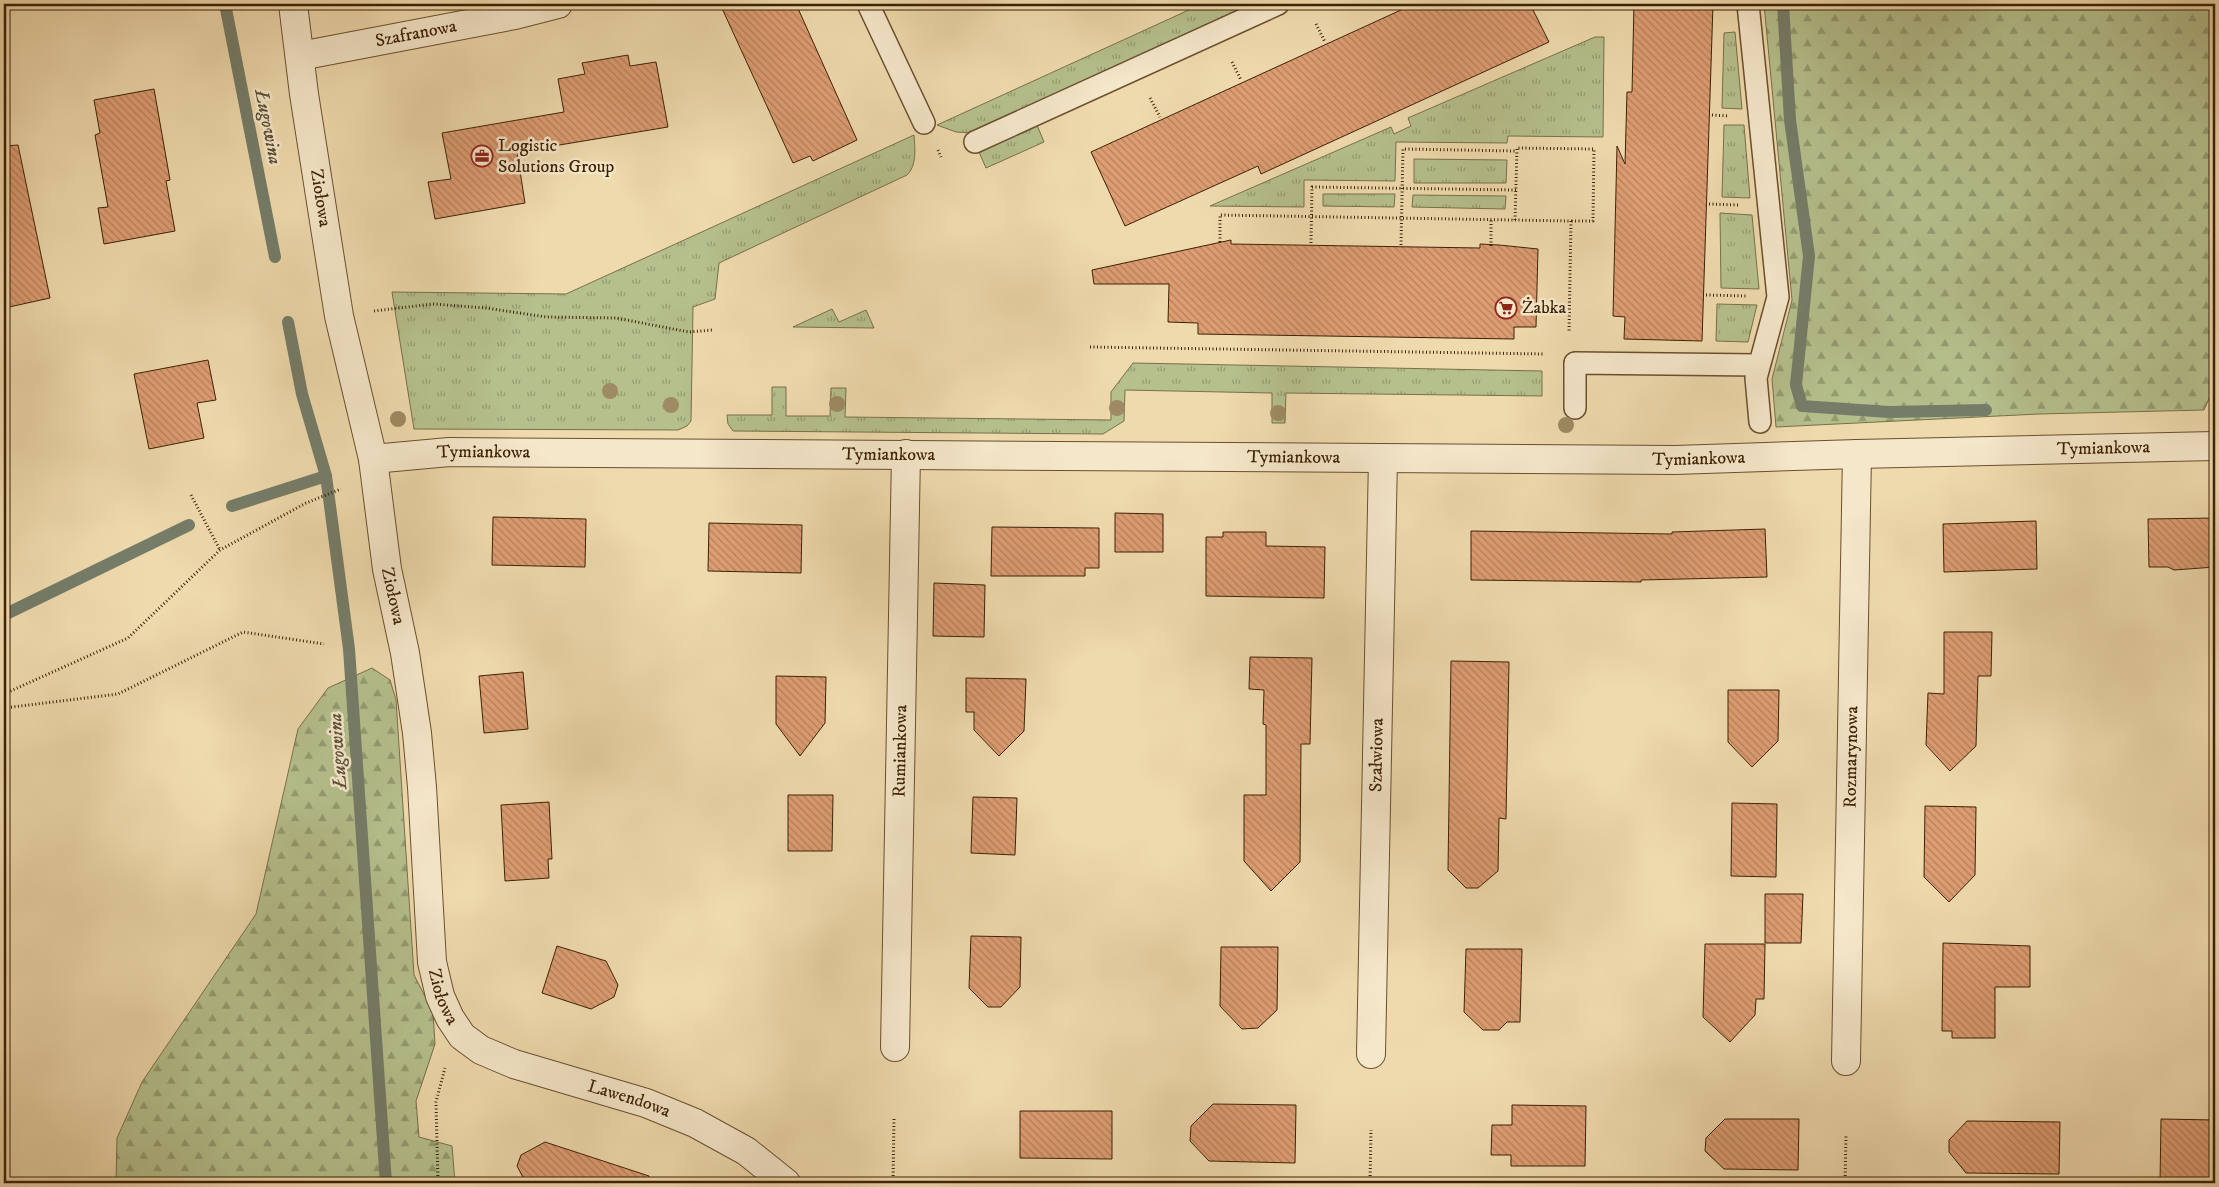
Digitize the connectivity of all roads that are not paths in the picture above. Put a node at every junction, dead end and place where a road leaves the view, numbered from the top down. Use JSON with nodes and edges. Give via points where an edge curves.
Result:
{"nodes":[{"id":1,"x":292,"y":4,"type":"edge"},
{"id":2,"x":558,"y":4,"type":"edge"},
{"id":3,"x":868,"y":4,"type":"edge"},
{"id":4,"x":1278,"y":4,"type":"edge"},
{"id":5,"x":1748,"y":4,"type":"edge"},
{"id":6,"x":300,"y":56,"type":"junction"},
{"id":7,"x":924,"y":123,"type":"dead end"},
{"id":8,"x":975,"y":142,"type":"dead end"},
{"id":9,"x":1759,"y":365,"type":"junction"},
{"id":10,"x":1575,"y":408,"type":"dead end"},
{"id":11,"x":1760,"y":422,"type":"dead end"},
{"id":12,"x":2215,"y":446,"type":"edge"},
{"id":13,"x":906,"y":454,"type":"junction"},
{"id":14,"x":1857,"y":454,"type":"junction"},
{"id":15,"x":1383,"y":458,"type":"junction"},
{"id":16,"x":373,"y":459,"type":"junction"},
{"id":17,"x":462,"y":1036,"type":"joint"},
{"id":18,"x":895,"y":1047,"type":"dead end"},
{"id":19,"x":1371,"y":1054,"type":"dead end"},
{"id":20,"x":1846,"y":1061,"type":"dead end"},
{"id":21,"x":786,"y":1183,"type":"edge"}],
"edges":[{"from":1,"to":6,"type":"street","name":"Ziołowa"},
{"from":2,"to":6,"type":"street","name":"Szafranowa","via":[[515,16]]},
{"from":3,"to":7,"type":"lane"},
{"from":4,"to":8,"type":"lane"},
{"from":5,"to":9,"type":"lane","via":[[1778,297]]},
{"from":6,"to":16,"type":"street","name":"Ziołowa","via":[[339,316]]},
{"from":9,"to":10,"type":"lane","via":[[1575,363]]},
{"from":9,"to":11,"type":"lane","via":[[1756,378]]},
{"from":12,"to":14,"type":"street","name":"Tymiankowa"},
{"from":13,"to":15,"type":"street","name":"Tymiankowa"},
{"from":13,"to":16,"type":"street","name":"Tymiankowa","via":[[450,452]]},
{"from":13,"to":18,"type":"street","name":"Rumiankowa"},
{"from":14,"to":15,"type":"street","name":"Tymiankowa","via":[[1675,460]]},
{"from":14,"to":20,"type":"street","name":"Rozmarynowa"},
{"from":15,"to":19,"type":"street","name":"Szałwiowa"},
{"from":16,"to":17,"type":"street","name":"Ziołowa","via":[[387,569],[417,733],[432,962],[440,996]]},
{"from":17,"to":21,"type":"street","name":"Lawendowa","via":[[481,1050],[514,1064],[646,1103],[695,1123],[746,1151]]}]}
